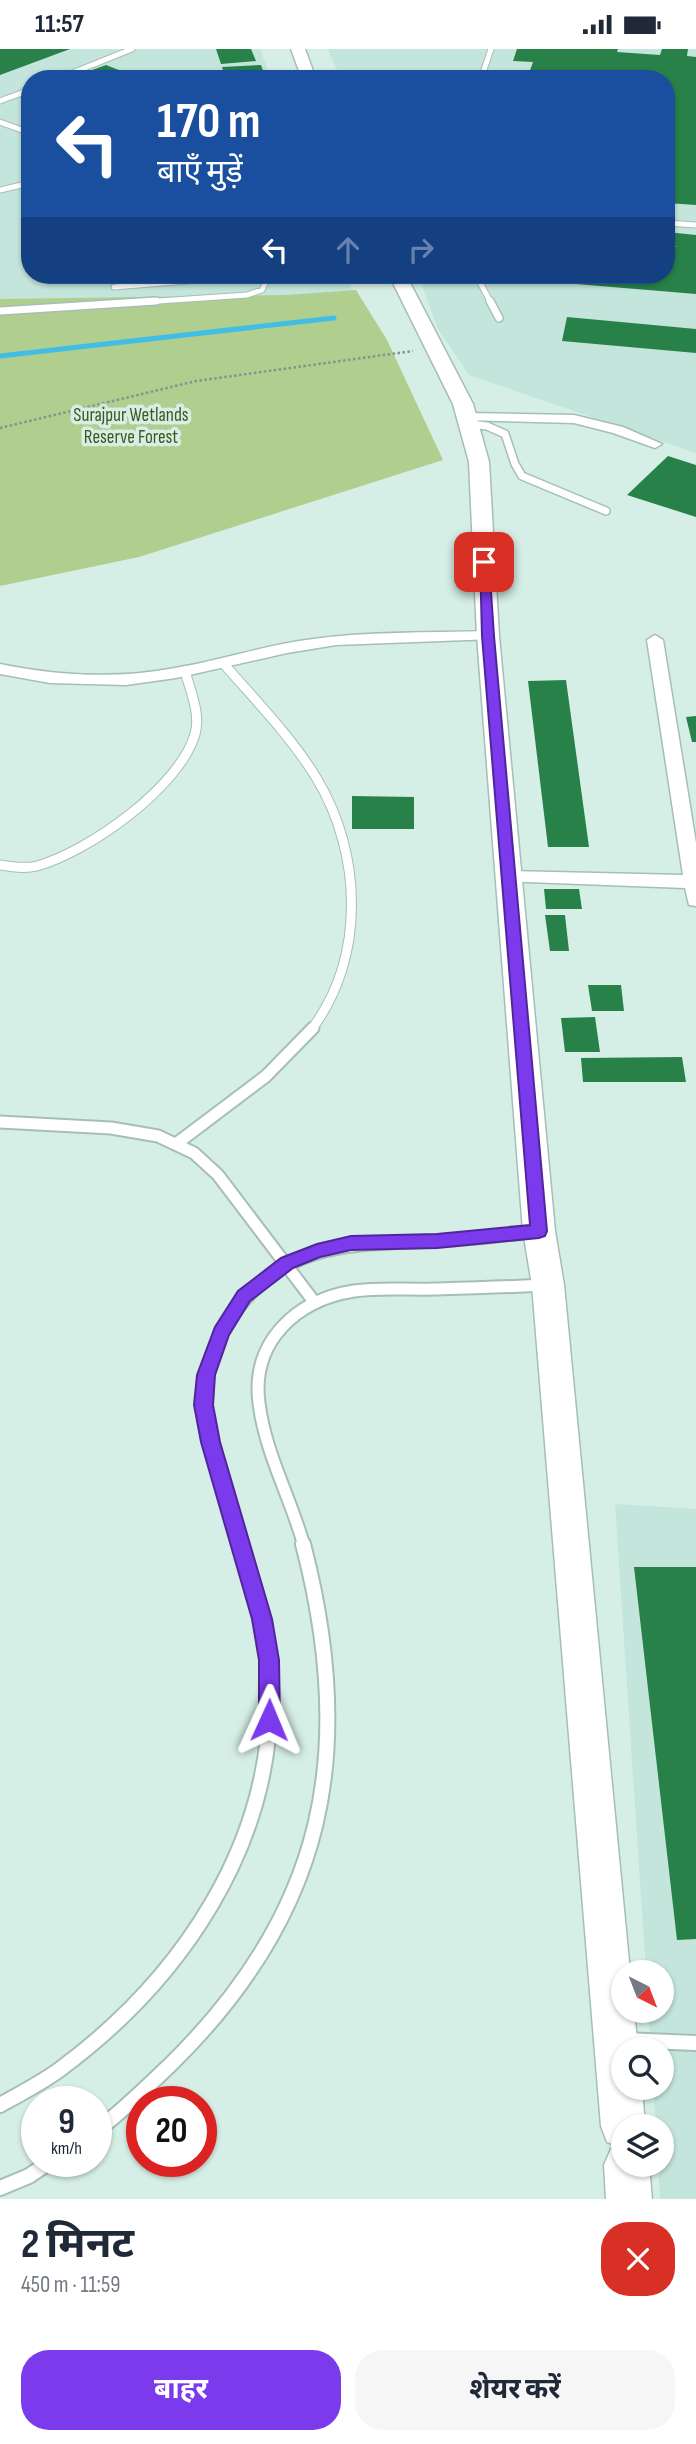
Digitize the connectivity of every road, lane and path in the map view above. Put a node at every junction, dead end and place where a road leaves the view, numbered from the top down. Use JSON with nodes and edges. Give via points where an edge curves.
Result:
{"nodes":[{"id":1,"x":132,"y":49,"type":"edge"},
{"id":2,"x":298,"y":49,"type":"edge"},
{"id":3,"x":491,"y":49,"type":"edge"},
{"id":4,"x":80,"y":70,"type":"edge"},
{"id":5,"x":306,"y":70,"type":"edge"},
{"id":6,"x":484,"y":70,"type":"edge"},
{"id":7,"x":21,"y":93,"type":"edge"},
{"id":8,"x":0,"y":101,"type":"edge"},
{"id":9,"x":2,"y":124,"type":"edge"},
{"id":10,"x":21,"y":130,"type":"edge"},
{"id":11,"x":21,"y":185,"type":"edge"},
{"id":12,"x":0,"y":190,"type":"edge"},
{"id":13,"x":675,"y":224,"type":"edge"},
{"id":14,"x":696,"y":225,"type":"edge"},
{"id":15,"x":151,"y":284,"type":"edge"},
{"id":16,"x":265,"y":284,"type":"edge"},
{"id":17,"x":402,"y":284,"type":"edge"},
{"id":18,"x":481,"y":284,"type":"edge"},
{"id":19,"x":114,"y":287,"type":"dead end"},
{"id":20,"x":0,"y":311,"type":"edge"},
{"id":21,"x":499,"y":318,"type":"dead end"},
{"id":22,"x":435,"y":348,"type":"junction"},
{"id":23,"x":468,"y":421,"type":"junction"},
{"id":24,"x":0,"y":428,"type":"edge"},
{"id":25,"x":655,"y":444,"type":"dead end"},
{"id":26,"x":606,"y":511,"type":"dead end"},
{"id":27,"x":488,"y":636,"type":"junction"},
{"id":28,"x":654,"y":640,"type":"dead end"},
{"id":29,"x":223,"y":663,"type":"junction"},
{"id":30,"x":0,"y":669,"type":"edge"},
{"id":31,"x":185,"y":671,"type":"junction"},
{"id":32,"x":0,"y":865,"type":"edge"},
{"id":33,"x":509,"y":877,"type":"junction"},
{"id":34,"x":695,"y":888,"type":"edge"},
{"id":35,"x":0,"y":1122,"type":"edge"},
{"id":36,"x":176,"y":1144,"type":"junction"},
{"id":37,"x":539,"y":1231,"type":"junction"},
{"id":38,"x":287,"y":1263,"type":"junction"},
{"id":39,"x":548,"y":1285,"type":"junction"},
{"id":40,"x":315,"y":1303,"type":"junction"},
{"id":41,"x":616,"y":2037,"type":"edge"},
{"id":42,"x":674,"y":2042,"type":"edge"},
{"id":43,"x":696,"y":2043,"type":"edge"},
{"id":44,"x":0,"y":2105,"type":"edge"},
{"id":45,"x":112,"y":2117,"type":"edge"},
{"id":46,"x":27,"y":2177,"type":"edge"},
{"id":47,"x":627,"y":2177,"type":"edge"},
{"id":48,"x":0,"y":2188,"type":"edge"},
{"id":49,"x":629,"y":2199,"type":"edge"}],
"edges":[{"from":1,"to":4,"type":"lane"},
{"from":2,"to":5,"type":"main road"},
{"from":3,"to":6,"type":"lane"},
{"from":7,"to":8,"type":"lane"},
{"from":9,"to":10,"type":"lane"},
{"from":11,"to":12,"type":"lane"},
{"from":13,"to":14,"type":"lane"},
{"from":15,"to":19,"type":"lane"},
{"from":16,"to":20,"type":"lane","via":[[262,290],[247,295]]},
{"from":17,"to":22,"type":"main road"},
{"from":18,"to":21,"type":"lane"},
{"from":22,"to":23,"type":"main road"},
{"from":22,"to":24,"type":"path","via":[[219,377]]},
{"from":23,"to":25,"type":"street","via":[[574,419]]},
{"from":23,"to":26,"type":"lane","via":[[507,433],[515,467],[522,475]]},
{"from":23,"to":27,"type":"main road","via":[[479,462]]},
{"from":27,"to":29,"type":"street","via":[[320,642]]},
{"from":27,"to":33,"type":"main road"},
{"from":28,"to":34,"type":"street"},
{"from":29,"to":31,"type":"street"},
{"from":29,"to":36,"type":"lane","via":[[307,762],[340,821],[350,862],[349,946],[332,993],[312,1029],[259,1079]]},
{"from":30,"to":31,"type":"street","via":[[103,681]]},
{"from":31,"to":32,"type":"lane","via":[[197,722],[195,734],[176,769],[157,790],[83,848],[35,867]]},
{"from":33,"to":34,"type":"street"},
{"from":33,"to":37,"type":"main road"},
{"from":35,"to":36,"type":"lane","via":[[111,1128]]},
{"from":36,"to":38,"type":"lane","via":[[218,1175]]},
{"from":37,"to":38,"type":"lane","via":[[351,1243]]},
{"from":37,"to":39,"type":"main road"},
{"from":38,"to":40,"type":"lane"},
{"from":38,"to":44,"type":"lane","via":[[244,1296],[221,1332],[206,1375],[204,1405],[269,1660],[268,1745],[250,1829],[198,1932],[162,1979],[58,2071]]},
{"from":39,"to":40,"type":"lane","via":[[348,1292]]},
{"from":39,"to":41,"type":"main road"},
{"from":40,"to":45,"type":"lane","via":[[275,1333],[257,1378],[262,1426],[310,1570],[322,1651],[323,1783],[307,1860],[251,1973],[189,2047]]},
{"from":42,"to":43,"type":"lane"},
{"from":46,"to":48,"type":"lane"},
{"from":47,"to":49,"type":"main road"}]}
